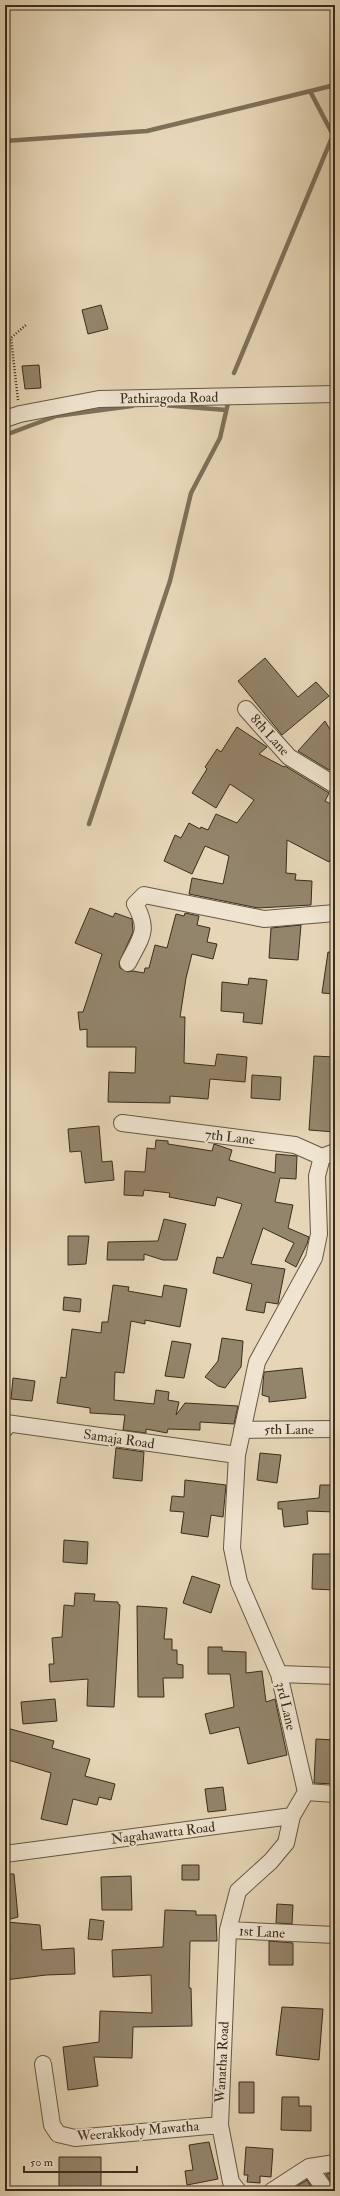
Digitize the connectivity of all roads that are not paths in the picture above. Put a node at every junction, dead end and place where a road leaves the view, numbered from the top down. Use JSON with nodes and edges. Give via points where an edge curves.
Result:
{"nodes":[{"id":1,"x":335,"y":394,"type":"edge"},
{"id":2,"x":12,"y":416,"type":"edge"},
{"id":3,"x":246,"y":709,"type":"dead end"},
{"id":4,"x":335,"y":785,"type":"edge"},
{"id":5,"x":335,"y":913,"type":"edge"},
{"id":6,"x":128,"y":963,"type":"dead end"},
{"id":7,"x":122,"y":1123,"type":"dead end"},
{"id":8,"x":329,"y":1154,"type":"edge"},
{"id":9,"x":5,"y":1429,"type":"edge"},
{"id":10,"x":335,"y":1429,"type":"edge"},
{"id":11,"x":242,"y":1430,"type":"junction"},
{"id":12,"x":237,"y":1455,"type":"junction"},
{"id":13,"x":279,"y":1674,"type":"junction"},
{"id":14,"x":335,"y":1676,"type":"edge"},
{"id":15,"x":306,"y":1792,"type":"junction"},
{"id":16,"x":335,"y":1794,"type":"edge"},
{"id":17,"x":292,"y":1816,"type":"junction"},
{"id":18,"x":5,"y":1854,"type":"edge"},
{"id":19,"x":228,"y":1930,"type":"junction"},
{"id":20,"x":335,"y":1935,"type":"edge"},
{"id":21,"x":43,"y":2064,"type":"dead end"},
{"id":22,"x":220,"y":2125,"type":"junction"},
{"id":23,"x":335,"y":2163,"type":"edge"},
{"id":24,"x":309,"y":2167,"type":"junction"},
{"id":25,"x":238,"y":2191,"type":"edge"},
{"id":26,"x":272,"y":2191,"type":"edge"},
{"id":27,"x":326,"y":2191,"type":"edge"}],
"edges":[{"from":1,"to":2,"type":"street","name":"Pathiragoda Road","via":[[99,399]]},
{"from":3,"to":4,"type":"street","name":"8th Lane","via":[[288,757]]},
{"from":5,"to":6,"type":"street","via":[[264,919],[144,895],[135,904],[143,918],[143,934]]},
{"from":7,"to":8,"type":"street","name":"7th Lane","via":[[295,1145]]},
{"from":8,"to":11,"type":"street","via":[[317,1176],[319,1234],[314,1258],[258,1362]]},
{"from":9,"to":12,"type":"street","name":"Samaja Road","via":[[6,1423]]},
{"from":10,"to":11,"type":"street","name":"5th Lane"},
{"from":11,"to":12,"type":"street"},
{"from":12,"to":13,"type":"street","via":[[232,1548],[240,1582]]},
{"from":13,"to":14,"type":"street","name":"3rd Lane"},
{"from":13,"to":15,"type":"street","name":"3rd Lane"},
{"from":15,"to":16,"type":"street"},
{"from":15,"to":17,"type":"street"},
{"from":17,"to":18,"type":"street","name":"Nagahawatta Road"},
{"from":17,"to":19,"type":"street","name":"1st Lane","via":[[286,1842],[271,1861],[238,1891]]},
{"from":19,"to":20,"type":"street","name":"1st Lane"},
{"from":19,"to":22,"type":"street","name":"Wanatha Road"},
{"from":21,"to":22,"type":"street","name":"Weerakkody Mawatha","via":[[52,2125],[58,2134],[75,2138]]},
{"from":22,"to":25,"type":"street","name":"Wanatha Road","via":[[231,2182]]},
{"from":23,"to":24,"type":"street"},
{"from":24,"to":26,"type":"street"},
{"from":24,"to":27,"type":"street"}]}
